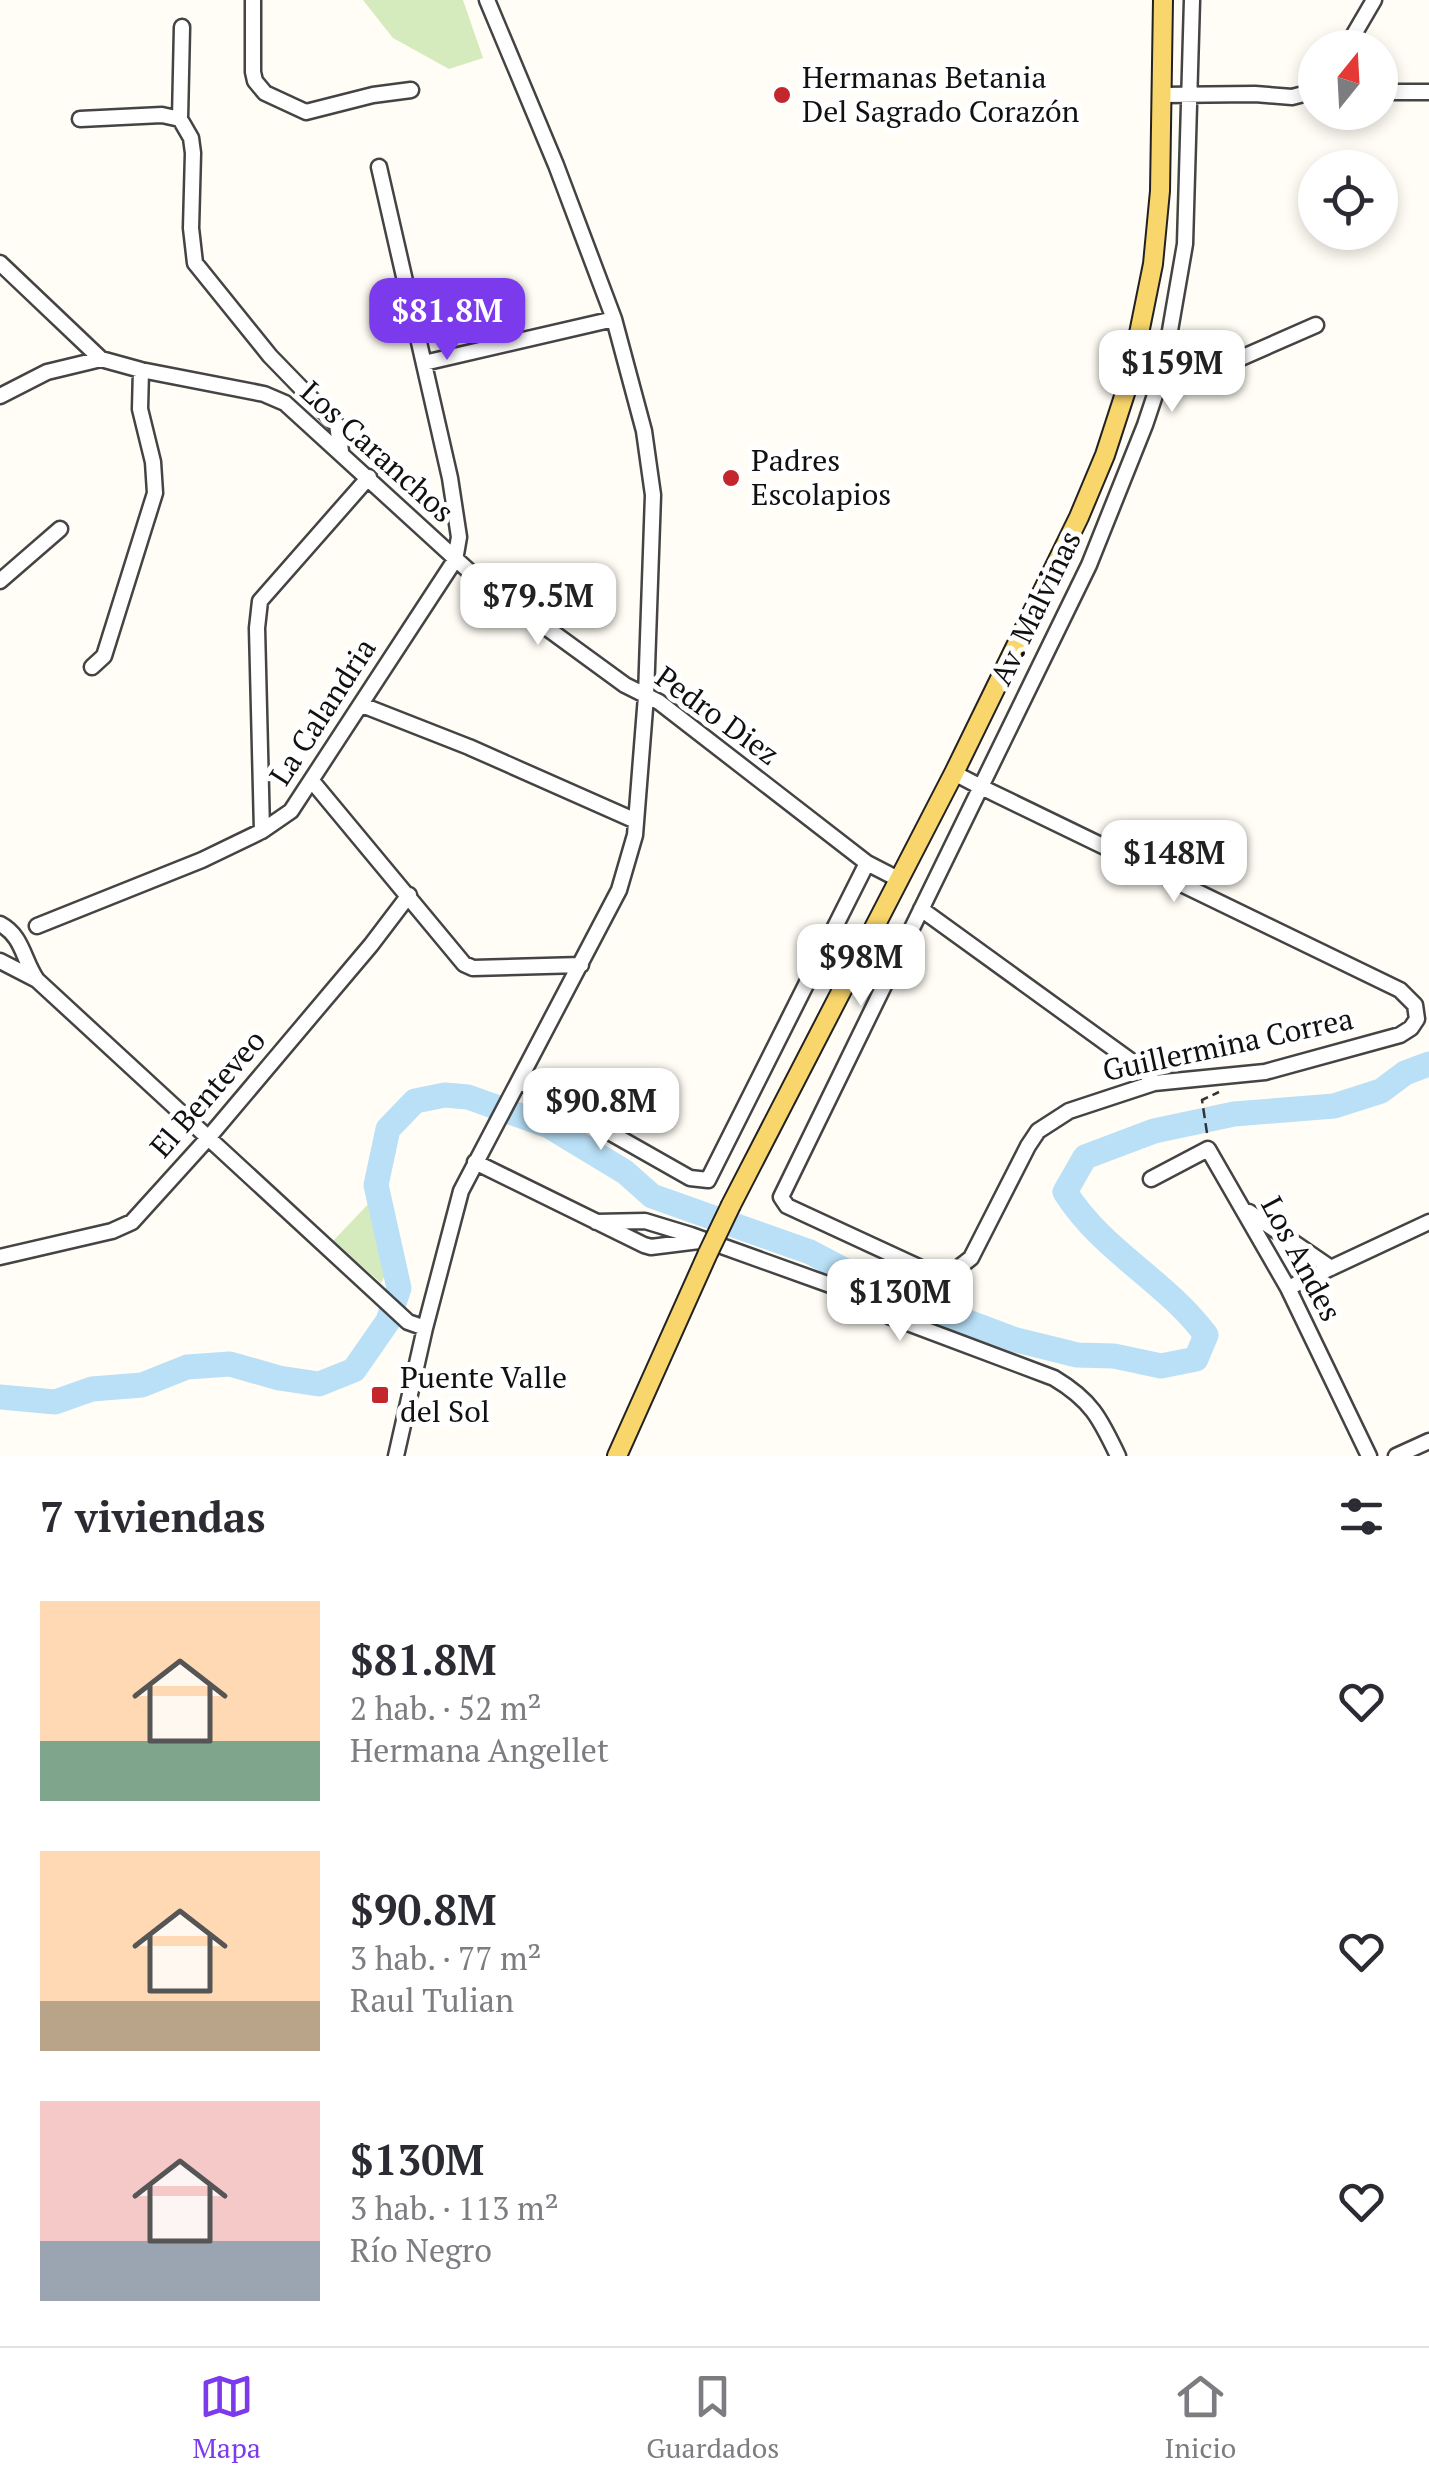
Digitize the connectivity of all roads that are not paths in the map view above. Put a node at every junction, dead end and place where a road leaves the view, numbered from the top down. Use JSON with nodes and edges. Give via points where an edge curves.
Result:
{"nodes":[{"id":1,"x":253,"y":0,"type":"edge"},
{"id":2,"x":487,"y":0,"type":"edge"},
{"id":3,"x":1151,"y":0,"type":"edge"},
{"id":4,"x":1163,"y":0,"type":"edge"},
{"id":5,"x":1192,"y":0,"type":"edge"},
{"id":6,"x":1374,"y":0,"type":"edge"},
{"id":7,"x":182,"y":27,"type":"dead end"},
{"id":8,"x":1356,"y":30,"type":"edge"},
{"id":9,"x":411,"y":90,"type":"dead end"},
{"id":10,"x":1398,"y":92,"type":"edge"},
{"id":11,"x":1429,"y":92,"type":"edge"},
{"id":12,"x":1191,"y":94,"type":"junction"},
{"id":13,"x":1162,"y":95,"type":"junction"},
{"id":14,"x":1298,"y":95,"type":"edge"},
{"id":15,"x":180,"y":118,"type":"junction"},
{"id":16,"x":80,"y":119,"type":"dead end"},
{"id":17,"x":378,"y":167,"type":"dead end"},
{"id":18,"x":0,"y":263,"type":"edge"},
{"id":19,"x":614,"y":319,"type":"junction"},
{"id":20,"x":1316,"y":325,"type":"dead end"},
{"id":21,"x":102,"y":359,"type":"junction"},
{"id":22,"x":424,"y":363,"type":"junction"},
{"id":23,"x":141,"y":370,"type":"junction"},
{"id":24,"x":1163,"y":371,"type":"junction"},
{"id":25,"x":0,"y":396,"type":"edge"},
{"id":26,"x":341,"y":451,"type":"junction"},
{"id":27,"x":368,"y":477,"type":"junction"},
{"id":28,"x":60,"y":529,"type":"dead end"},
{"id":29,"x":455,"y":560,"type":"junction"},
{"id":30,"x":0,"y":581,"type":"edge"},
{"id":31,"x":92,"y":667,"type":"dead end"},
{"id":32,"x":646,"y":696,"type":"junction"},
{"id":33,"x":362,"y":705,"type":"junction"},
{"id":34,"x":954,"y":773,"type":"junction"},
{"id":35,"x":312,"y":780,"type":"junction"},
{"id":36,"x":979,"y":786,"type":"junction"},
{"id":37,"x":636,"y":821,"type":"junction"},
{"id":38,"x":262,"y":830,"type":"junction"},
{"id":39,"x":867,"y":862,"type":"junction"},
{"id":40,"x":896,"y":878,"type":"junction"},
{"id":41,"x":410,"y":895,"type":"junction"},
{"id":42,"x":921,"y":908,"type":"junction"},
{"id":43,"x":0,"y":923,"type":"edge"},
{"id":44,"x":37,"y":926,"type":"junction"},
{"id":45,"x":22,"y":947,"type":"junction"},
{"id":46,"x":5,"y":965,"type":"edge"},
{"id":47,"x":581,"y":965,"type":"junction"},
{"id":48,"x":37,"y":980,"type":"junction"},
{"id":49,"x":518,"y":1081,"type":"junction"},
{"id":50,"x":1154,"y":1083,"type":"junction"},
{"id":51,"x":209,"y":1137,"type":"junction"},
{"id":52,"x":475,"y":1162,"type":"junction"},
{"id":53,"x":1151,"y":1179,"type":"dead end"},
{"id":54,"x":1243,"y":1208,"type":"junction"},
{"id":55,"x":596,"y":1222,"type":"junction"},
{"id":56,"x":1429,"y":1222,"type":"edge"},
{"id":57,"x":706,"y":1246,"type":"junction"},
{"id":58,"x":0,"y":1257,"type":"edge"},
{"id":59,"x":1330,"y":1268,"type":"junction"},
{"id":60,"x":953,"y":1272,"type":"joint"},
{"id":61,"x":1288,"y":1288,"type":"junction"},
{"id":62,"x":425,"y":1328,"type":"junction"},
{"id":63,"x":1429,"y":1441,"type":"edge"},
{"id":64,"x":396,"y":1456,"type":"edge"},
{"id":65,"x":617,"y":1456,"type":"edge"},
{"id":66,"x":1118,"y":1456,"type":"edge"},
{"id":67,"x":1370,"y":1456,"type":"edge"},
{"id":68,"x":1396,"y":1456,"type":"edge"}],
"edges":[{"from":1,"to":9,"type":"street","via":[[253,72],[266,93],[306,112]]},
{"from":2,"to":19,"type":"street"},
{"from":3,"to":40,"type":"main road","via":[[1150,216],[1122,372],[1071,516]]},
{"from":4,"to":13,"type":"main road"},
{"from":5,"to":12,"type":"street","name":"Av. Malvinas"},
{"from":6,"to":8,"type":"street"},
{"from":7,"to":15,"type":"street"},
{"from":10,"to":11,"type":"street"},
{"from":12,"to":13,"type":"street"},
{"from":12,"to":14,"type":"street"},
{"from":12,"to":24,"type":"street","name":"Av. Malvinas","via":[[1184,244]]},
{"from":13,"to":34,"type":"main road","via":[[1153,264],[1120,412],[1079,517]]},
{"from":15,"to":16,"type":"street"},
{"from":15,"to":26,"type":"street","via":[[193,153],[195,264],[337,425]]},
{"from":17,"to":22,"type":"street"},
{"from":18,"to":21,"type":"street","name":"Los Caranchos"},
{"from":19,"to":22,"type":"street"},
{"from":19,"to":32,"type":"street","via":[[652,480]]},
{"from":20,"to":24,"type":"street","via":[[1186,382]]},
{"from":21,"to":23,"type":"street","name":"Los Caranchos"},
{"from":21,"to":25,"type":"street","via":[[47,372]]},
{"from":22,"to":29,"type":"street","via":[[459,537]]},
{"from":23,"to":26,"type":"street","name":"Los Caranchos","via":[[274,398]]},
{"from":23,"to":31,"type":"street","via":[[140,410],[155,493],[104,656]]},
{"from":24,"to":36,"type":"street","name":"Av. Malvinas","via":[[1106,528]]},
{"from":26,"to":27,"type":"street","name":"Los Caranchos"},
{"from":27,"to":29,"type":"street","name":"Los Caranchos"},
{"from":27,"to":38,"type":"street","via":[[260,600]]},
{"from":28,"to":30,"type":"street"},
{"from":29,"to":32,"type":"street","name":"Pedro Diez"},
{"from":29,"to":33,"type":"street","name":"La Calandria"},
{"from":32,"to":37,"type":"street"},
{"from":32,"to":39,"type":"street","name":"Pedro Diez"},
{"from":33,"to":35,"type":"street","name":"La Calandria"},
{"from":33,"to":37,"type":"street"},
{"from":34,"to":36,"type":"street"},
{"from":34,"to":40,"type":"main road"},
{"from":35,"to":38,"type":"street","name":"La Calandria","via":[[291,811]]},
{"from":35,"to":41,"type":"street"},
{"from":36,"to":42,"type":"street","name":"Av. Malvinas"},
{"from":36,"to":50,"type":"street","name":"Guillermina Correa","via":[[1400,990],[1415,1005],[1417,1019],[1400,1035],[1265,1072]]},
{"from":37,"to":47,"type":"street","via":[[619,890]]},
{"from":38,"to":44,"type":"street","name":"La Calandria"},
{"from":39,"to":40,"type":"street","name":"Pedro Diez"},
{"from":39,"to":49,"type":"street","via":[[708,1180],[690,1178]]},
{"from":40,"to":57,"type":"main road","bridge":true},
{"from":41,"to":47,"type":"street","via":[[473,968]]},
{"from":41,"to":51,"type":"street","name":"El Benteveo"},
{"from":42,"to":50,"type":"street"},
{"from":42,"to":60,"type":"street","name":"Av. Malvinas","via":[[781,1198],[932,1272]]},
{"from":43,"to":44,"type":"street","name":"La Calandria"},
{"from":43,"to":45,"type":"street"},
{"from":44,"to":45,"type":"street"},
{"from":45,"to":46,"type":"street"},
{"from":45,"to":48,"type":"street"},
{"from":46,"to":48,"type":"street"},
{"from":47,"to":49,"type":"street"},
{"from":48,"to":51,"type":"street"},
{"from":49,"to":52,"type":"street"},
{"from":50,"to":60,"type":"street","name":"Guillermina Correa","via":[[1069,1111],[1038,1131],[971,1258]]},
{"from":51,"to":58,"type":"street","name":"El Benteveo","via":[[124,1227]]},
{"from":51,"to":62,"type":"street","via":[[408,1322]]},
{"from":52,"to":55,"type":"street"},
{"from":52,"to":62,"type":"street"},
{"from":53,"to":54,"type":"street","name":"Los Andes","via":[[1208,1148]]},
{"from":54,"to":59,"type":"street"},
{"from":54,"to":61,"type":"street","name":"Los Andes"},
{"from":55,"to":57,"type":"street","via":[[645,1221]]},
{"from":55,"to":57,"type":"street","via":[[652,1247]]},
{"from":56,"to":59,"type":"street"},
{"from":57,"to":65,"type":"main road"},
{"from":57,"to":66,"type":"street","via":[[833,1286],[889,1316],[1054,1378],[1098,1413]]},
{"from":59,"to":61,"type":"street"},
{"from":61,"to":67,"type":"street","name":"Los Andes"},
{"from":62,"to":64,"type":"street"},
{"from":63,"to":68,"type":"street"}]}
